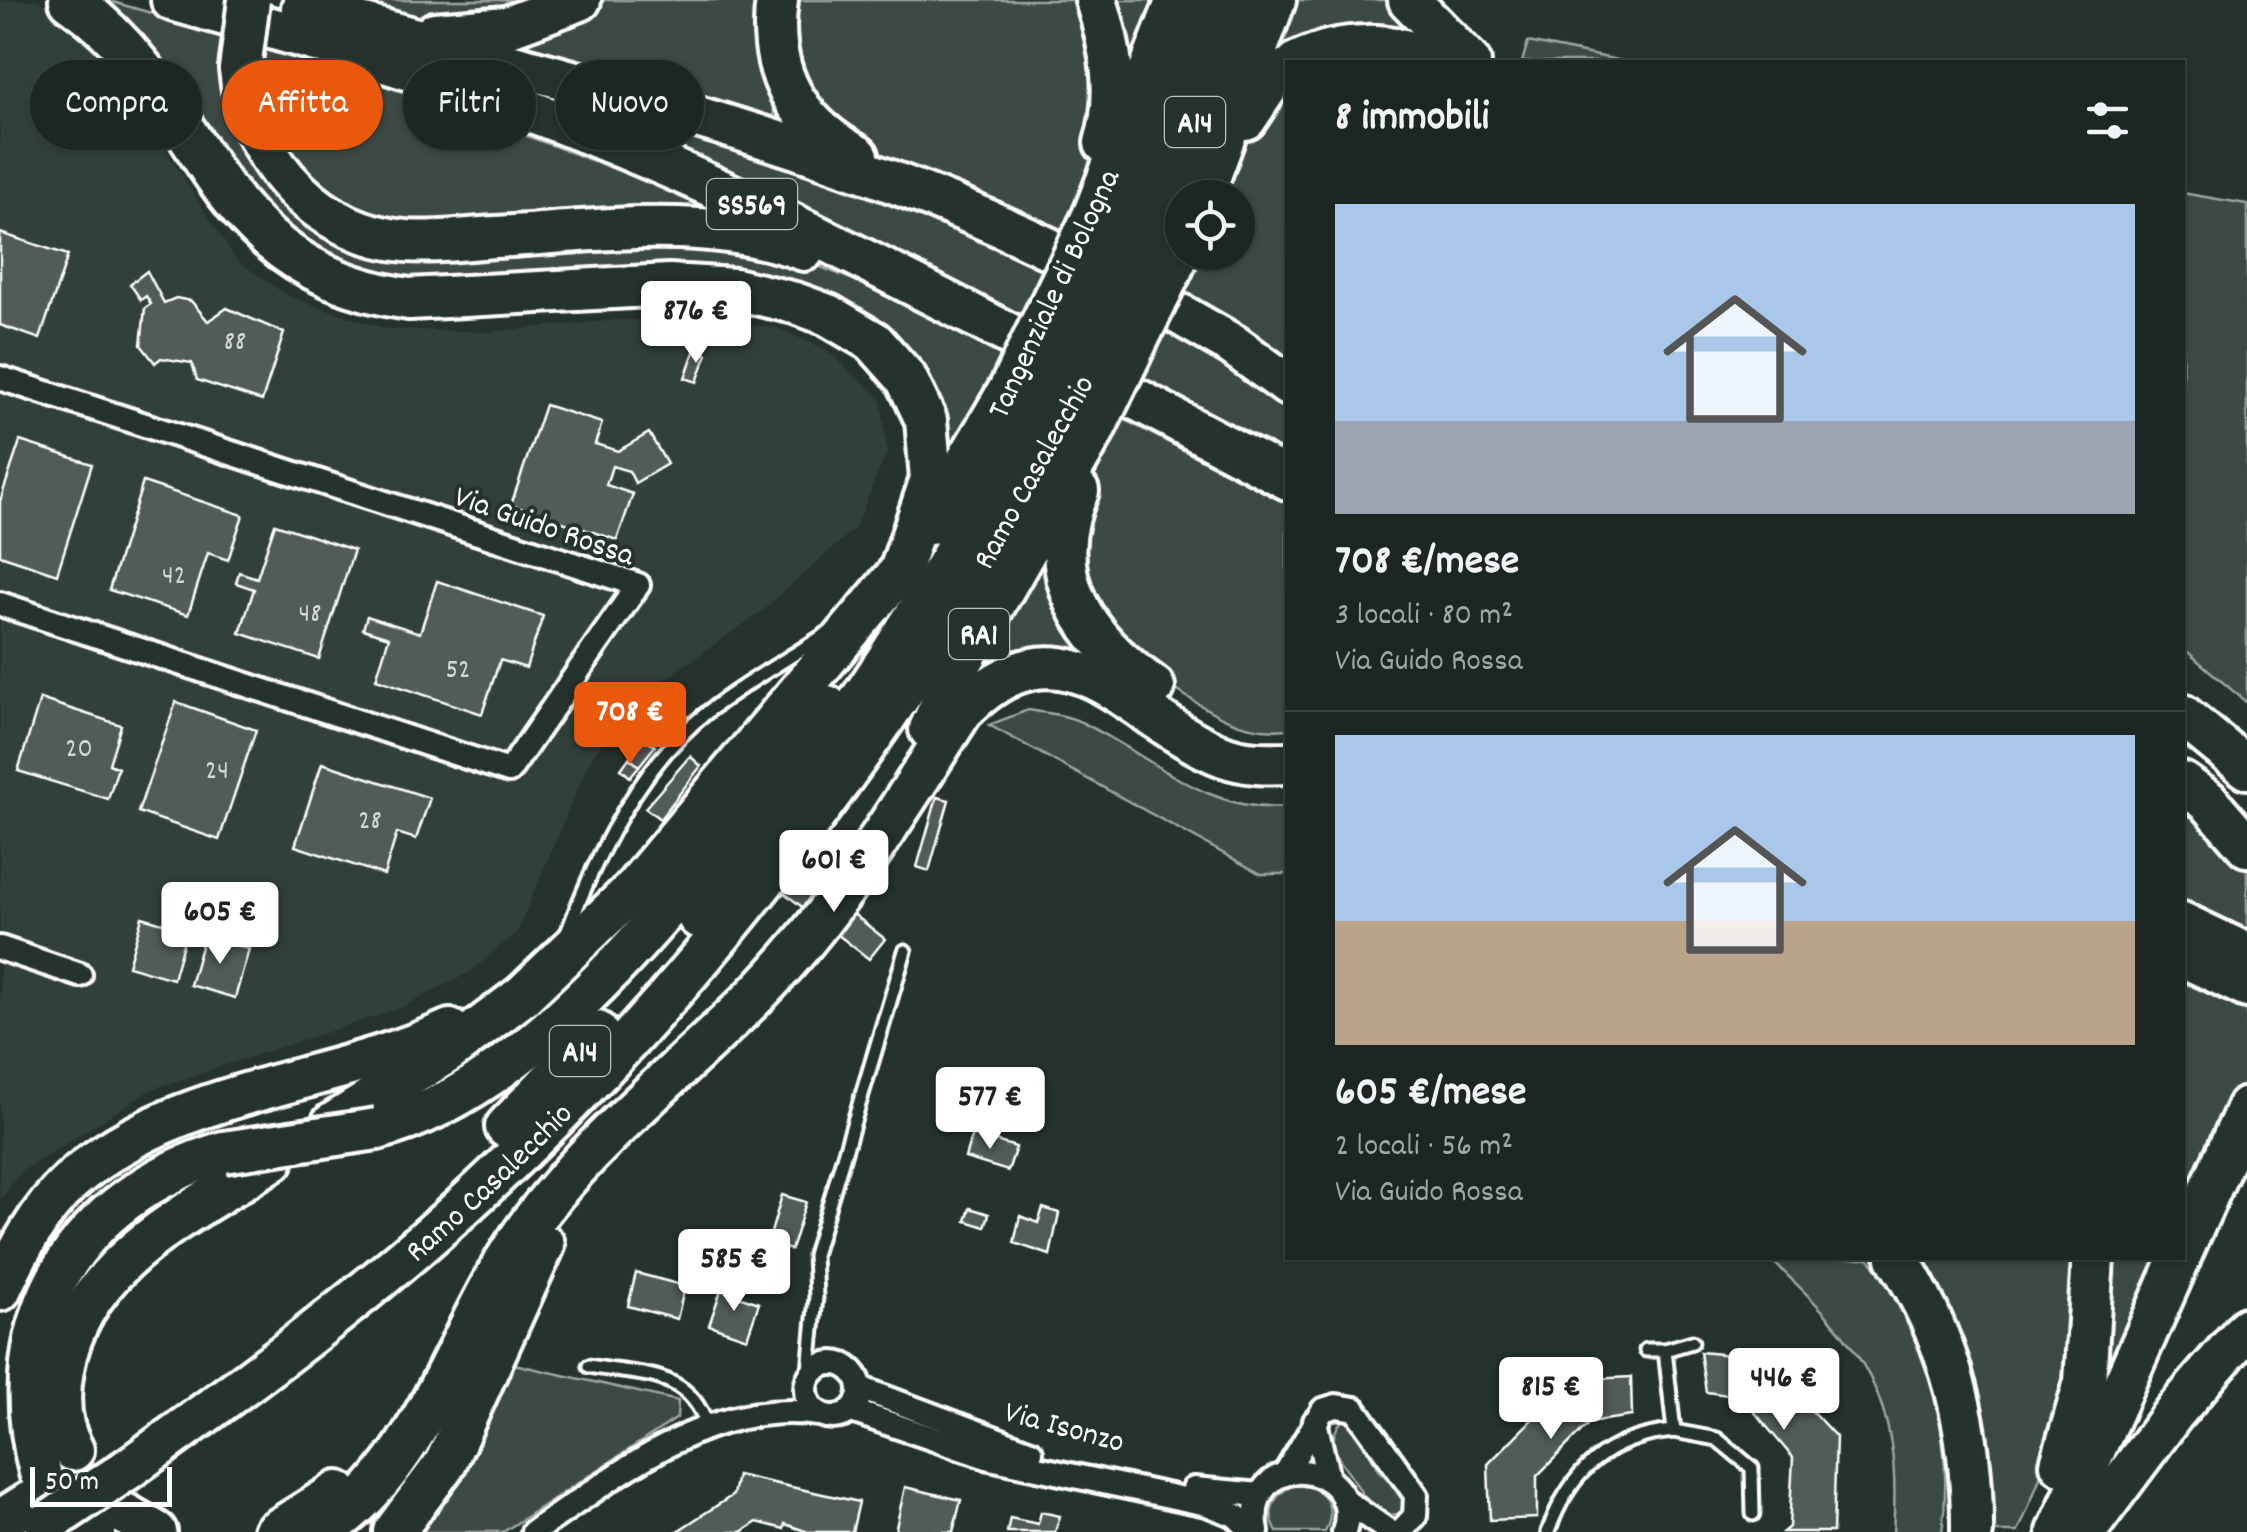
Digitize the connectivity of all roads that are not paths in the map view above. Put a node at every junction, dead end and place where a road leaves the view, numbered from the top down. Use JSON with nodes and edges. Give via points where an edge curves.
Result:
{"nodes":[{"id":1,"x":70,"y":0,"type":"edge"},
{"id":2,"x":172,"y":0,"type":"edge"},
{"id":3,"x":249,"y":0,"type":"edge"},
{"id":4,"x":580,"y":0,"type":"edge"},
{"id":5,"x":777,"y":0,"type":"edge"},
{"id":6,"x":1096,"y":0,"type":"edge"},
{"id":7,"x":1176,"y":0,"type":"edge"},
{"id":8,"x":1207,"y":0,"type":"edge"},
{"id":9,"x":1239,"y":0,"type":"edge"},
{"id":10,"x":1275,"y":0,"type":"edge"},
{"id":11,"x":1409,"y":0,"type":"edge"},
{"id":12,"x":285,"y":3,"type":"edge"},
{"id":13,"x":1303,"y":60,"type":"edge"},
{"id":14,"x":1428,"y":60,"type":"edge"},
{"id":15,"x":1468,"y":60,"type":"edge"},
{"id":16,"x":1285,"y":72,"type":"edge"},
{"id":17,"x":1209,"y":180,"type":"edge"},
{"id":18,"x":1212,"y":180,"type":"edge"},
{"id":19,"x":952,"y":206,"type":"junction"},
{"id":20,"x":1134,"y":233,"type":"edge"},
{"id":21,"x":1057,"y":269,"type":"junction"},
{"id":22,"x":936,"y":296,"type":"junction"},
{"id":23,"x":1181,"y":315,"type":"dead end"},
{"id":24,"x":1010,"y":335,"type":"dead end"},
{"id":25,"x":1233,"y":345,"type":"junction"},
{"id":26,"x":1285,"y":371,"type":"edge"},
{"id":27,"x":0,"y":378,"type":"edge"},
{"id":28,"x":1285,"y":383,"type":"edge"},
{"id":29,"x":1129,"y":391,"type":"junction"},
{"id":30,"x":1060,"y":418,"type":"junction"},
{"id":31,"x":1280,"y":476,"type":"edge"},
{"id":32,"x":952,"y":558,"type":"junction"},
{"id":33,"x":900,"y":571,"type":"junction"},
{"id":34,"x":0,"y":604,"type":"edge"},
{"id":35,"x":867,"y":608,"type":"junction"},
{"id":36,"x":2185,"y":717,"type":"edge"},
{"id":37,"x":1285,"y":741,"type":"edge"},
{"id":38,"x":1285,"y":763,"type":"edge"},
{"id":39,"x":2247,"y":768,"type":"edge"},
{"id":40,"x":2185,"y":784,"type":"edge"},
{"id":41,"x":880,"y":838,"type":"junction"},
{"id":42,"x":2247,"y":846,"type":"edge"},
{"id":43,"x":760,"y":885,"type":"junction"},
{"id":44,"x":2185,"y":924,"type":"edge"},
{"id":45,"x":0,"y":948,"type":"edge"},
{"id":46,"x":905,"y":951,"type":"dead end"},
{"id":47,"x":2247,"y":954,"type":"edge"},
{"id":48,"x":2185,"y":957,"type":"edge"},
{"id":49,"x":554,"y":968,"type":"junction"},
{"id":50,"x":80,"y":975,"type":"dead end"},
{"id":51,"x":2247,"y":987,"type":"edge"},
{"id":52,"x":522,"y":996,"type":"junction"},
{"id":53,"x":643,"y":1101,"type":"junction"},
{"id":54,"x":2247,"y":1108,"type":"edge"},
{"id":55,"x":332,"y":1124,"type":"dead end"},
{"id":56,"x":273,"y":1160,"type":"dead end"},
{"id":57,"x":2185,"y":1245,"type":"edge"},
{"id":58,"x":1898,"y":1260,"type":"edge"},
{"id":59,"x":2093,"y":1260,"type":"edge"},
{"id":60,"x":2178,"y":1260,"type":"edge"},
{"id":61,"x":0,"y":1290,"type":"edge"},
{"id":62,"x":2247,"y":1328,"type":"edge"},
{"id":63,"x":1692,"y":1342,"type":"dead end"},
{"id":64,"x":1646,"y":1350,"type":"dead end"},
{"id":65,"x":1665,"y":1350,"type":"junction"},
{"id":66,"x":590,"y":1366,"type":"dead end"},
{"id":67,"x":807,"y":1383,"type":"junction"},
{"id":68,"x":860,"y":1388,"type":"junction"},
{"id":69,"x":760,"y":1411,"type":"junction"},
{"id":70,"x":852,"y":1411,"type":"junction"},
{"id":71,"x":820,"y":1414,"type":"junction"},
{"id":72,"x":1317,"y":1418,"type":"junction"},
{"id":73,"x":706,"y":1426,"type":"junction"},
{"id":74,"x":1674,"y":1430,"type":"junction"},
{"id":75,"x":1285,"y":1474,"type":"junction"},
{"id":76,"x":1328,"y":1479,"type":"junction"},
{"id":77,"x":1260,"y":1494,"type":"junction"},
{"id":78,"x":69,"y":1500,"type":"edge"},
{"id":79,"x":1344,"y":1500,"type":"junction"},
{"id":80,"x":1753,"y":1514,"type":"dead end"},
{"id":81,"x":156,"y":1532,"type":"edge"},
{"id":82,"x":274,"y":1532,"type":"edge"},
{"id":83,"x":322,"y":1532,"type":"edge"},
{"id":84,"x":394,"y":1532,"type":"edge"},
{"id":85,"x":533,"y":1532,"type":"edge"},
{"id":86,"x":1255,"y":1532,"type":"edge"},
{"id":87,"x":1344,"y":1532,"type":"edge"},
{"id":88,"x":1390,"y":1532,"type":"edge"},
{"id":89,"x":1400,"y":1532,"type":"edge"},
{"id":90,"x":1548,"y":1532,"type":"edge"},
{"id":91,"x":1972,"y":1532,"type":"edge"},
{"id":92,"x":2031,"y":1532,"type":"edge"},
{"id":93,"x":2058,"y":1532,"type":"edge"},
{"id":94,"x":2085,"y":1532,"type":"edge"}],
"edges":[{"from":1,"to":33,"type":"highway","via":[[134,55],[243,216],[292,256],[342,281],[419,299],[631,286],[735,289],[828,315],[874,342],[918,398],[930,440],[927,498]]},
{"from":2,"to":22,"type":"highway","number":"SS569","via":[[395,64],[563,123],[719,188]]},
{"from":3,"to":22,"type":"highway","bridge":true,"via":[[240,69],[250,120],[281,172],[343,224],[411,242],[710,230],[777,242]]},
{"from":4,"to":12,"type":"highway","via":[[507,27],[452,34]]},
{"from":5,"to":19,"type":"highway","via":[[780,72],[808,122],[840,147]]},
{"from":6,"to":20,"type":"highway","via":[[1112,64],[1112,106]]},
{"from":7,"to":20,"type":"highway","name":"Tangenziale di Bologna","number":"RA1"},
{"from":8,"to":20,"type":"highway","name":"Ramo Casalecchio","number":"A14"},
{"from":9,"to":20,"type":"highway","name":"Ramo Casalecchio","number":"A14"},
{"from":10,"to":17,"type":"highway"},
{"from":11,"to":15,"type":"highway"},
{"from":12,"to":19,"type":"highway","number":"SS569","via":[[660,108]]},
{"from":13,"to":14,"type":"highway","via":[[1358,46]]},
{"from":16,"to":18,"type":"highway","via":[[1260,95]]},
{"from":19,"to":21,"type":"highway","number":"SS569"},
{"from":20,"to":21,"type":"highway","name":"Tangenziale di Bologna","bridge":true},
{"from":20,"to":29,"type":"highway","name":"Tangenziale di Bologna","number":"RA1","bridge":true},
{"from":20,"to":30,"type":"highway","name":"Ramo Casalecchio","number":"A14","bridge":true},
{"from":21,"to":30,"type":"highway","name":"Tangenziale di Bologna","number":"RA1","bridge":true},
{"from":22,"to":24,"type":"highway","number":"SS569"},
{"from":23,"to":25,"type":"highway"},
{"from":25,"to":26,"type":"highway"},
{"from":25,"to":28,"type":"highway"},
{"from":27,"to":34,"type":"street","name":"Via Guido Rossa","via":[[638,585],[509,771]]},
{"from":29,"to":30,"type":"highway","name":"Tangenziale di Bologna","number":"RA1","bridge":true},
{"from":29,"to":31,"type":"highway"},
{"from":30,"to":32,"type":"highway","name":"Ramo Casalecchio","number":"A14"},
{"from":30,"to":33,"type":"highway","name":"Tangenziale di Bologna","number":"RA1"},
{"from":30,"to":37,"type":"highway","via":[[1074,500],[1065,539],[1067,573],[1087,627],[1134,674],[1223,733]]},
{"from":30,"to":41,"type":"highway","name":"Tangenziale di Bologna","number":"RA1"},
{"from":30,"to":43,"type":"highway","name":"Ramo Casalecchio","number":"A14","via":[[998,538],[904,690]]},
{"from":32,"to":78,"type":"highway","name":"Ramo Casalecchio","number":"A14","via":[[801,786],[684,934],[572,1059],[389,1236]]},
{"from":32,"to":78,"type":"highway","bridge":true,"via":[[652,923],[527,1048],[455,1100],[377,1130],[224,1152],[175,1169],[126,1196],[73,1239],[50,1269],[28,1323],[19,1373],[21,1418]]},
{"from":33,"to":35,"type":"highway","number":"RA1"},
{"from":35,"to":49,"type":"highway","number":"RA1","via":[[702,810]]},
{"from":35,"to":49,"type":"lane","via":[[708,710],[659,759],[624,813]]},
{"from":36,"to":39,"type":"highway"},
{"from":38,"to":41,"type":"highway","via":[[1244,762],[1209,749],[1090,676],[1054,668],[1024,671],[996,682],[962,712]]},
{"from":40,"to":42,"type":"highway"},
{"from":41,"to":53,"type":"highway","number":"RA1","via":[[830,910],[757,994]]},
{"from":43,"to":78,"type":"highway","name":"Ramo Casalecchio","number":"A14","via":[[574,1099],[472,1198],[248,1384]]},
{"from":43,"to":82,"type":"highway","via":[[670,1016],[575,1127],[504,1228],[372,1458],[325,1504]]},
{"from":44,"to":47,"type":"highway"},
{"from":45,"to":50,"type":"street"},
{"from":46,"to":67,"type":"lane","via":[[814,1255]]},
{"from":48,"to":51,"type":"highway"},
{"from":49,"to":52,"type":"highway"},
{"from":52,"to":55,"type":"highway","via":[[448,1052]]},
{"from":52,"to":61,"type":"highway","via":[[406,1047],[203,1108],[108,1154],[54,1201]]},
{"from":53,"to":83,"type":"highway","via":[[542,1206],[388,1470]]},
{"from":53,"to":84,"type":"highway","via":[[544,1244],[458,1440]]},
{"from":54,"to":57,"type":"highway"},
{"from":56,"to":78,"type":"highway","via":[[156,1234],[90,1300],[70,1339],[61,1378]]},
{"from":58,"to":91,"type":"highway","via":[[1928,1310],[1956,1380],[1970,1452]]},
{"from":59,"to":92,"type":"highway","via":[[2091,1342],[2080,1408]]},
{"from":60,"to":93,"type":"highway"},
{"from":62,"to":94,"type":"highway","via":[[2172,1414]]},
{"from":63,"to":65,"type":"lane"},
{"from":64,"to":65,"type":"lane"},
{"from":65,"to":74,"type":"lane"},
{"from":66,"to":73,"type":"lane","via":[[678,1384],[697,1399]]},
{"from":67,"to":68,"type":"street","via":[[818,1368],[835,1363],[850,1369]]},
{"from":67,"to":69,"type":"street"},
{"from":67,"to":71,"type":"street","via":[[808,1402]]},
{"from":68,"to":70,"type":"street"},
{"from":68,"to":77,"type":"street","name":"Via Isonzo","via":[[1005,1446],[1210,1493]]},
{"from":69,"to":71,"type":"street"},
{"from":69,"to":73,"type":"street"},
{"from":70,"to":71,"type":"street","via":[[836,1418]]},
{"from":70,"to":86,"type":"street","name":"Via Isonzo","via":[[990,1458],[1207,1504],[1236,1515]]},
{"from":72,"to":75,"type":"street"},
{"from":72,"to":76,"type":"street"},
{"from":72,"to":89,"type":"street","via":[[1336,1406],[1355,1408],[1404,1475],[1418,1503]]},
{"from":73,"to":85,"type":"street"},
{"from":74,"to":80,"type":"lane","via":[[1717,1440],[1752,1468]]},
{"from":74,"to":90,"type":"lane","via":[[1617,1442],[1592,1460],[1559,1502]]},
{"from":75,"to":76,"type":"street","via":[[1307,1471]]},
{"from":75,"to":77,"type":"street"},
{"from":76,"to":79,"type":"street"},
{"from":77,"to":86,"type":"street"},
{"from":78,"to":81,"type":"highway"},
{"from":79,"to":87,"type":"street"},
{"from":79,"to":88,"type":"street"}]}
